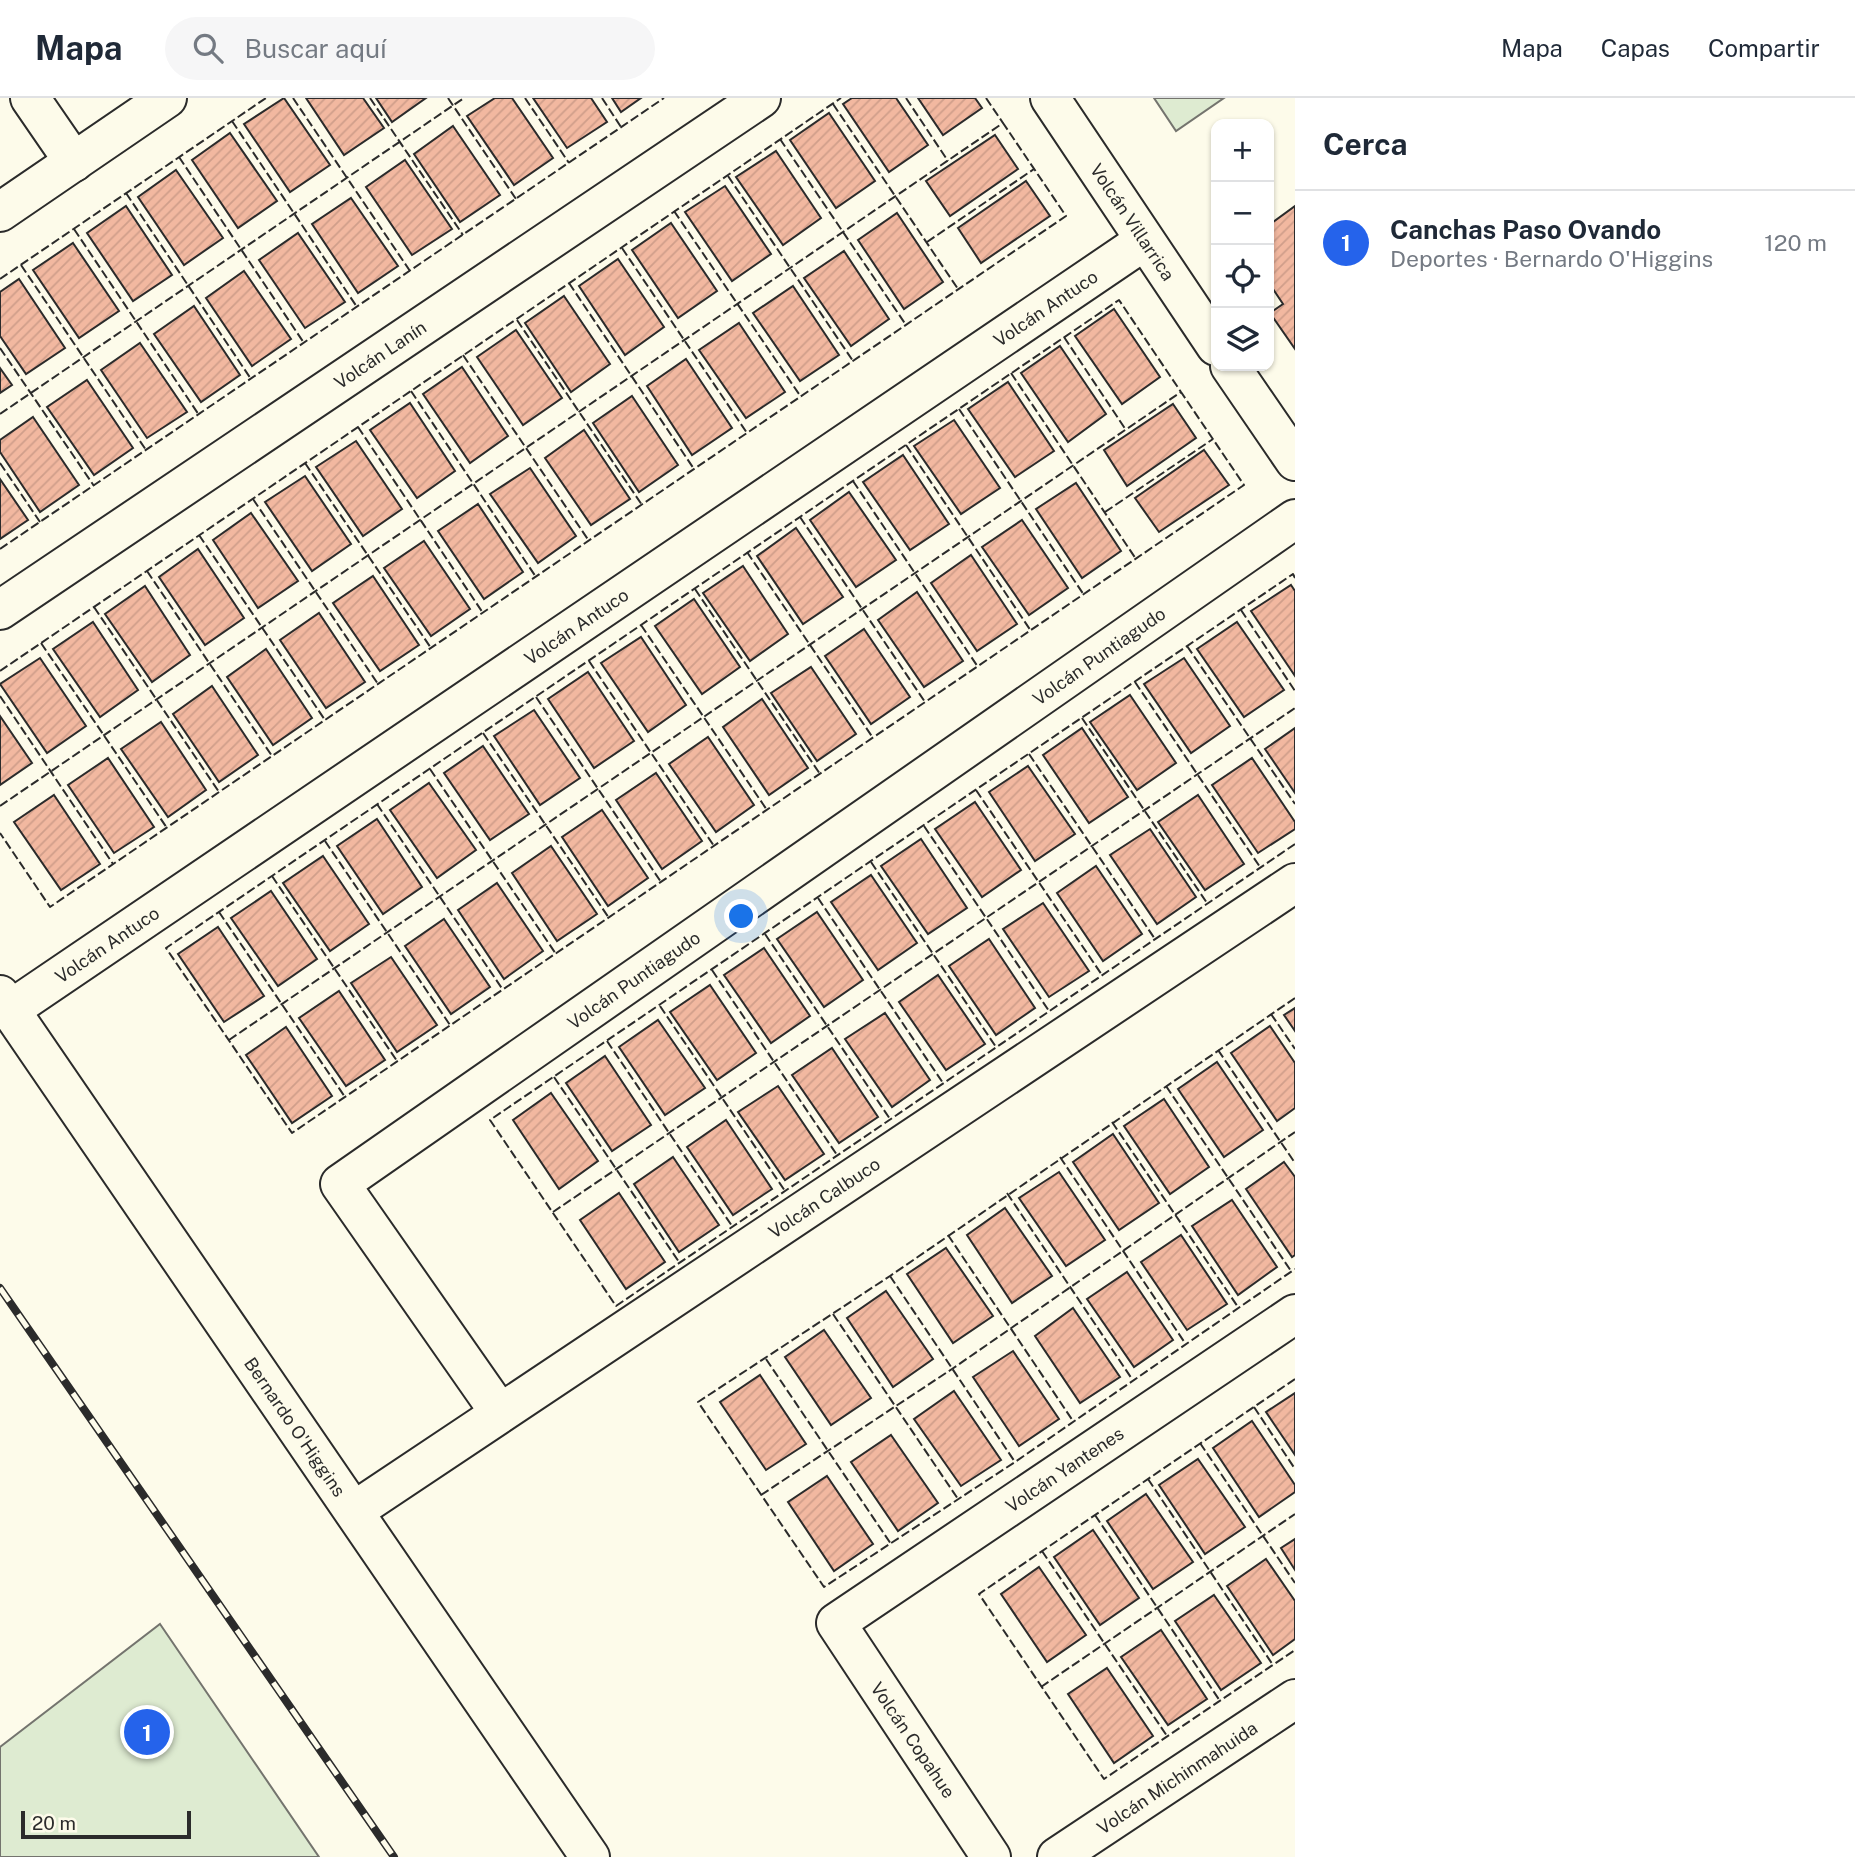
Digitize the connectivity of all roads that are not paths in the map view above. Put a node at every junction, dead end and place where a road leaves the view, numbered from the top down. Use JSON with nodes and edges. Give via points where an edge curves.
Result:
{"nodes":[{"id":1,"x":30,"y":98,"type":"edge"},
{"id":2,"x":167,"y":98,"type":"edge"},
{"id":3,"x":761,"y":98,"type":"edge"},
{"id":4,"x":1050,"y":98,"type":"edge"},
{"id":5,"x":74,"y":162,"type":"junction"},
{"id":6,"x":0,"y":212,"type":"edge"},
{"id":7,"x":1144,"y":241,"type":"junction"},
{"id":8,"x":1211,"y":339,"type":"edge"},
{"id":9,"x":1233,"y":371,"type":"edge"},
{"id":10,"x":1295,"y":461,"type":"edge"},
{"id":11,"x":1295,"y":519,"type":"edge"},
{"id":12,"x":0,"y":610,"type":"edge"},
{"id":13,"x":1295,"y":883,"type":"edge"},
{"id":14,"x":5,"y":1003,"type":"edge"},
{"id":15,"x":1295,"y":1314,"type":"edge"},
{"id":16,"x":500,"y":1413,"type":"junction"},
{"id":17,"x":354,"y":1511,"type":"junction"},
{"id":18,"x":836,"y":1623,"type":"joint"},
{"id":19,"x":1295,"y":1699,"type":"edge"},
{"id":20,"x":590,"y":1857,"type":"edge"},
{"id":21,"x":991,"y":1857,"type":"edge"},
{"id":22,"x":1057,"y":1857,"type":"edge"}],
"edges":[{"from":1,"to":5,"type":"street"},
{"from":2,"to":5,"type":"street"},
{"from":3,"to":12,"type":"street","name":"Volcán Lanín"},
{"from":4,"to":7,"type":"street","name":"Volcán Villarrica"},
{"from":5,"to":6,"type":"street"},
{"from":7,"to":8,"type":"street","name":"Volcán Villarrica"},
{"from":7,"to":14,"type":"street","name":"Volcán Antuco"},
{"from":9,"to":10,"type":"street"},
{"from":11,"to":16,"type":"street","name":"Volcán Puntiagudo","via":[[340,1184]]},
{"from":13,"to":16,"type":"street","name":"Volcán Calbuco"},
{"from":14,"to":17,"type":"street","name":"Bernardo O'Higgins"},
{"from":15,"to":18,"type":"street","name":"Volcán Yantenes"},
{"from":16,"to":17,"type":"street","name":"Volcán Calbuco"},
{"from":17,"to":20,"type":"street","name":"Bernardo O'Higgins"},
{"from":18,"to":21,"type":"street","name":"Volcán Copahue"},
{"from":19,"to":22,"type":"street","name":"Volcán Michinmahuida"}]}
